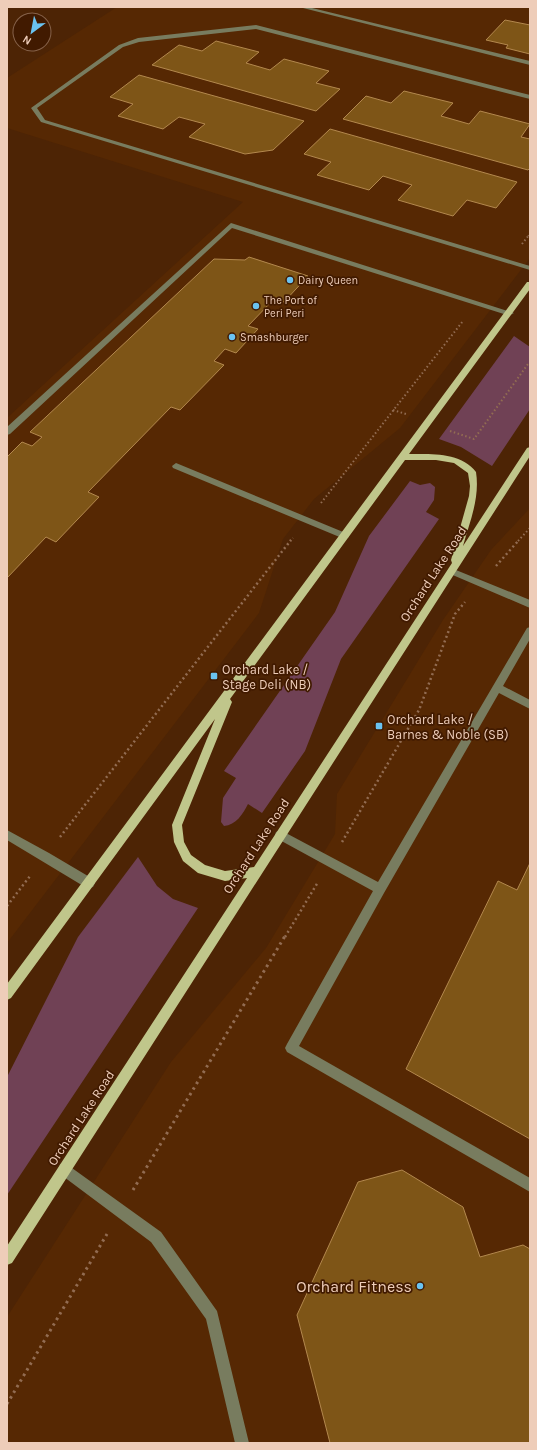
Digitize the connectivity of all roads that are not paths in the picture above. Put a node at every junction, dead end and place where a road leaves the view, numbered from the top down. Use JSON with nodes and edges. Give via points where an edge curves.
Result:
{"nodes":[{"id":1,"x":302,"y":7,"type":"edge"},
{"id":2,"x":530,"y":63,"type":"edge"},
{"id":3,"x":530,"y":97,"type":"edge"},
{"id":4,"x":530,"y":268,"type":"edge"},
{"id":5,"x":530,"y":284,"type":"edge"},
{"id":6,"x":510,"y":313,"type":"junction"},
{"id":7,"x":7,"y":432,"type":"edge"},
{"id":8,"x":530,"y":450,"type":"edge"},
{"id":9,"x":403,"y":457,"type":"junction"},
{"id":10,"x":176,"y":466,"type":"dead end"},
{"id":11,"x":345,"y":536,"type":"junction"},
{"id":12,"x":451,"y":572,"type":"junction"},
{"id":13,"x":530,"y":604,"type":"edge"},
{"id":14,"x":530,"y":632,"type":"edge"},
{"id":15,"x":498,"y":688,"type":"junction"},
{"id":16,"x":232,"y":689,"type":"junction"},
{"id":17,"x":530,"y":705,"type":"edge"},
{"id":18,"x":7,"y":835,"type":"edge"},
{"id":19,"x":280,"y":835,"type":"junction"},
{"id":20,"x":256,"y":872,"type":"junction"},
{"id":21,"x":89,"y":884,"type":"junction"},
{"id":22,"x":380,"y":889,"type":"junction"},
{"id":23,"x":7,"y":994,"type":"edge"},
{"id":24,"x":65,"y":1169,"type":"junction"},
{"id":25,"x":530,"y":1185,"type":"edge"},
{"id":26,"x":7,"y":1258,"type":"edge"},
{"id":27,"x":242,"y":1443,"type":"edge"}],
"edges":[{"from":1,"to":2,"type":"lane"},
{"from":3,"to":4,"type":"lane","via":[[256,27],[138,40],[121,46],[34,108],[43,121]]},
{"from":5,"to":6,"type":"main road"},
{"from":6,"to":7,"type":"lane","via":[[231,225]]},
{"from":6,"to":9,"type":"main road"},
{"from":8,"to":12,"type":"main road","name":"Orchard Lake Road"},
{"from":9,"to":11,"type":"main road"},
{"from":9,"to":12,"type":"main road","via":[[436,457],[456,461],[472,472],[473,496]]},
{"from":10,"to":11,"type":"lane"},
{"from":11,"to":16,"type":"main road"},
{"from":12,"to":13,"type":"lane"},
{"from":12,"to":19,"type":"main road","name":"Orchard Lake Road"},
{"from":14,"to":15,"type":"lane"},
{"from":15,"to":17,"type":"lane"},
{"from":15,"to":22,"type":"lane"},
{"from":16,"to":20,"type":"main road","via":[[177,825],[179,842],[187,858],[202,869],[225,876]]},
{"from":16,"to":21,"type":"main road"},
{"from":18,"to":21,"type":"lane"},
{"from":19,"to":20,"type":"main road","name":"Orchard Lake Road"},
{"from":19,"to":22,"type":"lane"},
{"from":20,"to":24,"type":"main road","name":"Orchard Lake Road"},
{"from":21,"to":23,"type":"main road"},
{"from":22,"to":25,"type":"lane","via":[[290,1048]]},
{"from":24,"to":26,"type":"main road","name":"Orchard Lake Road"},
{"from":24,"to":27,"type":"lane","via":[[156,1237],[212,1316]]}]}
